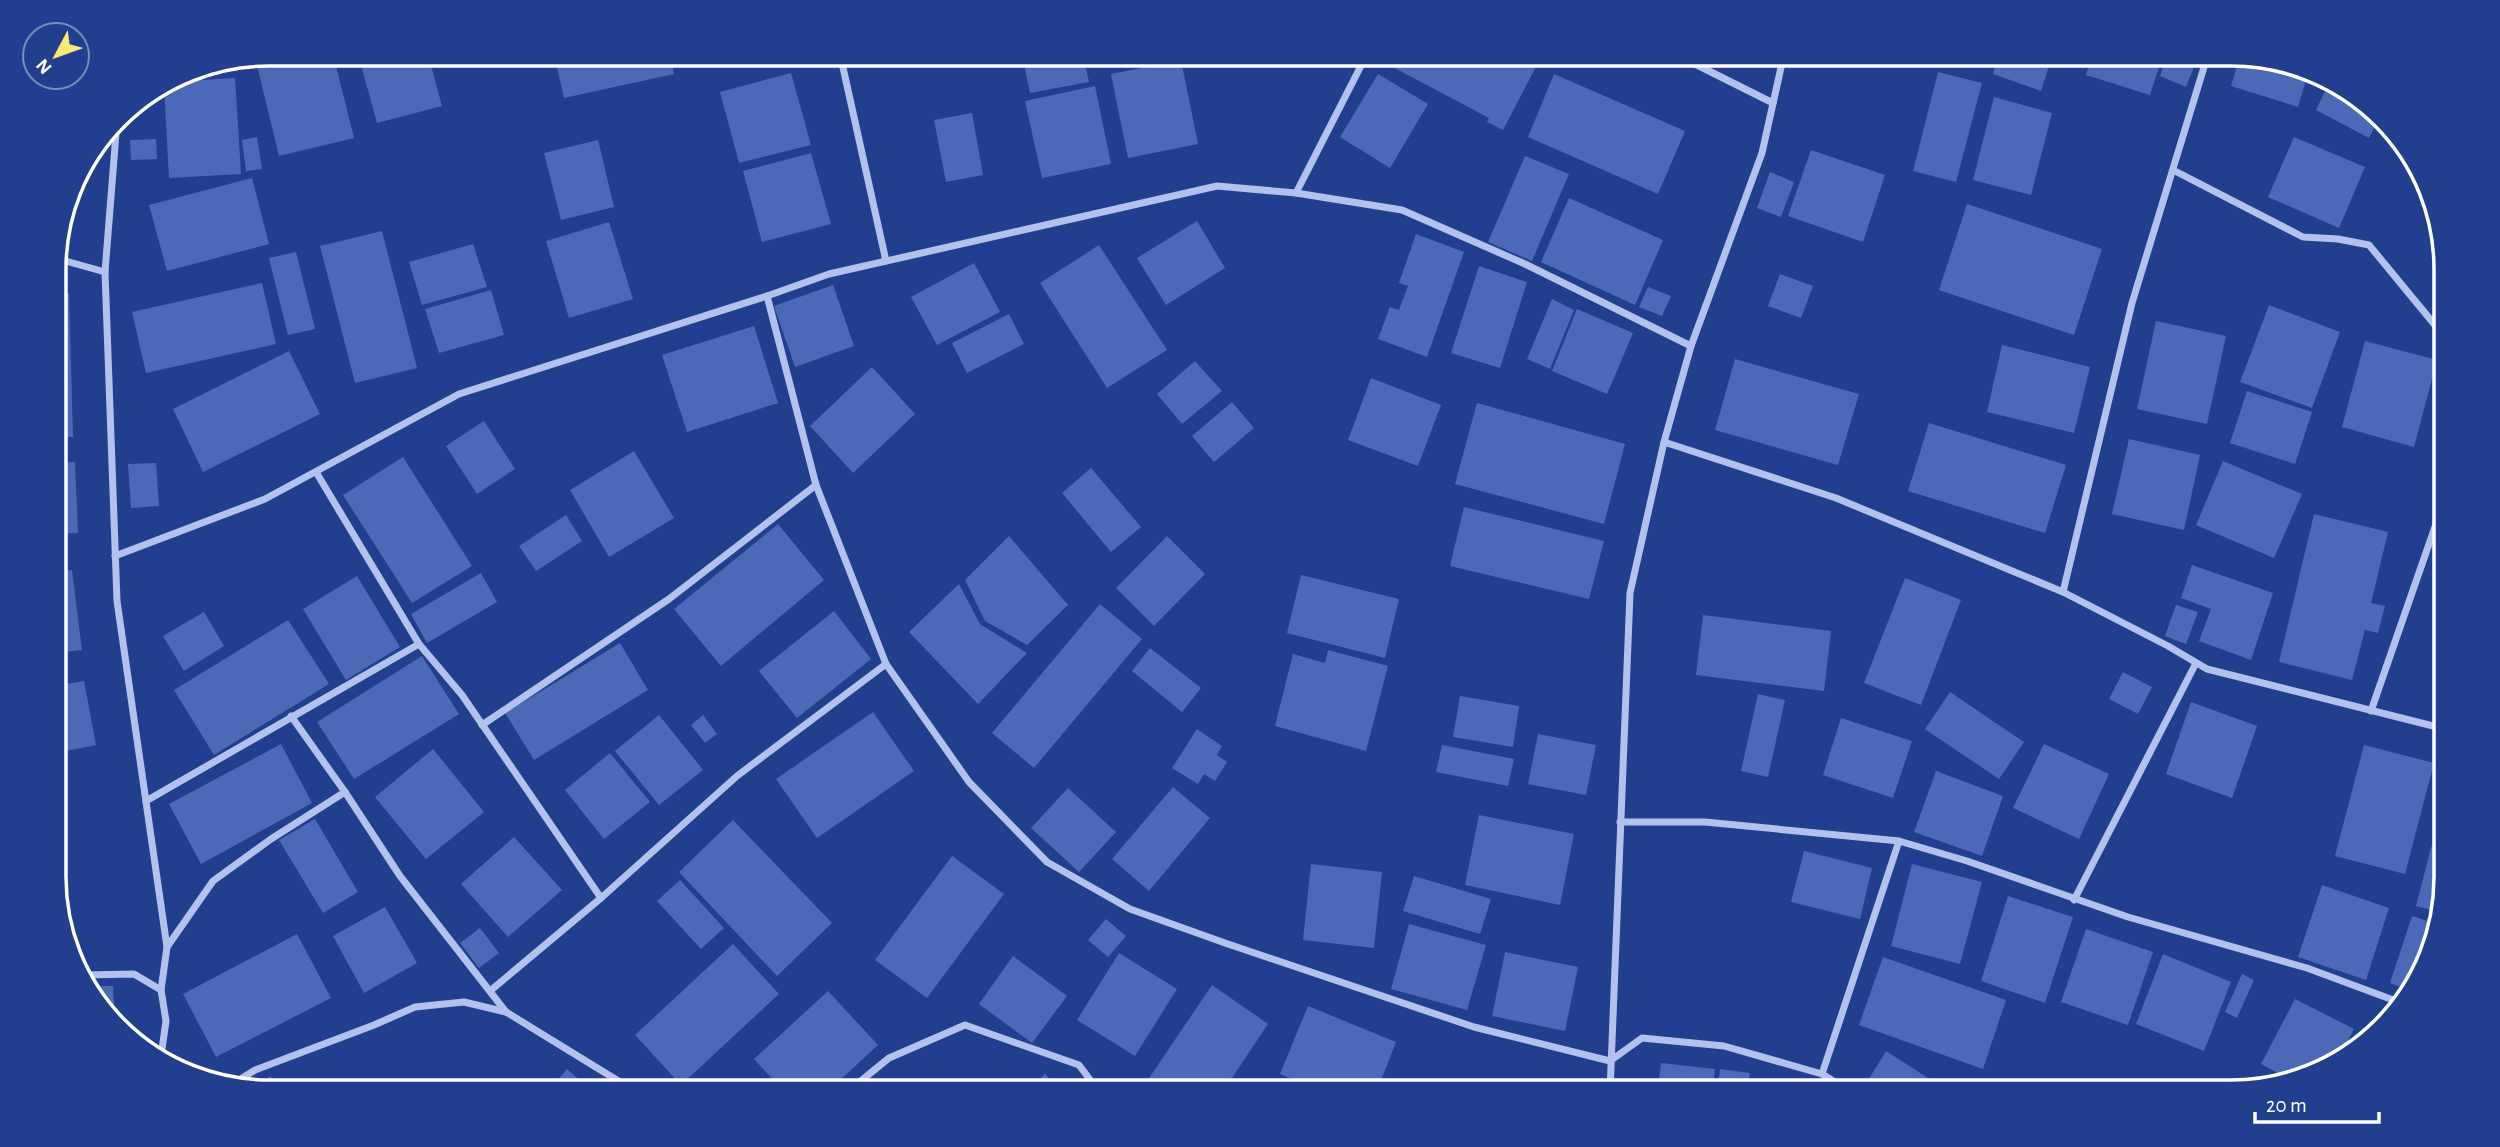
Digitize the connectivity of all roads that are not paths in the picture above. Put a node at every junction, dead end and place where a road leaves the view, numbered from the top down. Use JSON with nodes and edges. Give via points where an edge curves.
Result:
{"nodes":[{"id":1,"x":1361,"y":66,"type":"edge"},
{"id":2,"x":1700,"y":66,"type":"edge"},
{"id":3,"x":1781,"y":66,"type":"edge"},
{"id":4,"x":2204,"y":66,"type":"edge"},
{"id":5,"x":844,"y":67,"type":"edge"},
{"id":6,"x":1773,"y":103,"type":"junction"},
{"id":7,"x":116,"y":138,"type":"edge"},
{"id":8,"x":2173,"y":170,"type":"junction"},
{"id":9,"x":1297,"y":193,"type":"junction"},
{"id":10,"x":67,"y":261,"type":"edge"},
{"id":11,"x":886,"y":261,"type":"junction"},
{"id":12,"x":105,"y":272,"type":"junction"},
{"id":13,"x":767,"y":296,"type":"junction"},
{"id":14,"x":2434,"y":324,"type":"edge"},
{"id":15,"x":1691,"y":346,"type":"junction"},
{"id":16,"x":1664,"y":442,"type":"junction"},
{"id":17,"x":316,"y":472,"type":"junction"},
{"id":18,"x":816,"y":485,"type":"junction"},
{"id":19,"x":2434,"y":530,"type":"edge"},
{"id":20,"x":115,"y":556,"type":"junction"},
{"id":21,"x":2063,"y":592,"type":"junction"},
{"id":22,"x":419,"y":644,"type":"junction"},
{"id":23,"x":2196,"y":663,"type":"junction"},
{"id":24,"x":886,"y":664,"type":"junction"},
{"id":25,"x":2371,"y":711,"type":"junction"},
{"id":26,"x":291,"y":716,"type":"junction"},
{"id":27,"x":482,"y":725,"type":"junction"},
{"id":28,"x":2434,"y":726,"type":"edge"},
{"id":29,"x":345,"y":792,"type":"junction"},
{"id":30,"x":146,"y":801,"type":"junction"},
{"id":31,"x":1620,"y":822,"type":"junction"},
{"id":32,"x":1899,"y":841,"type":"junction"},
{"id":33,"x":601,"y":898,"type":"junction"},
{"id":34,"x":2074,"y":900,"type":"junction"},
{"id":35,"x":167,"y":947,"type":"junction"},
{"id":36,"x":92,"y":975,"type":"edge"},
{"id":37,"x":161,"y":990,"type":"junction"},
{"id":38,"x":490,"y":991,"type":"junction"},
{"id":39,"x":2393,"y":1000,"type":"edge"},
{"id":40,"x":506,"y":1012,"type":"junction"},
{"id":41,"x":162,"y":1049,"type":"edge"},
{"id":42,"x":1610,"y":1061,"type":"junction"},
{"id":43,"x":1822,"y":1074,"type":"junction"},
{"id":44,"x":242,"y":1078,"type":"edge"},
{"id":45,"x":617,"y":1080,"type":"edge"},
{"id":46,"x":862,"y":1080,"type":"edge"},
{"id":47,"x":1090,"y":1080,"type":"edge"},
{"id":48,"x":1610,"y":1080,"type":"edge"},
{"id":49,"x":1832,"y":1080,"type":"edge"}],
"edges":[{"from":1,"to":9,"type":"street"},
{"from":2,"to":6,"type":"street"},
{"from":3,"to":6,"type":"street"},
{"from":4,"to":8,"type":"street"},
{"from":5,"to":11,"type":"street"},
{"from":6,"to":15,"type":"street","via":[[1762,153]]},
{"from":7,"to":12,"type":"street"},
{"from":8,"to":14,"type":"street","via":[[2303,237],[2370,245]]},
{"from":8,"to":21,"type":"street","via":[[2132,303]]},
{"from":9,"to":11,"type":"street","via":[[1217,186]]},
{"from":9,"to":15,"type":"street","via":[[1402,210],[1525,264]]},
{"from":10,"to":12,"type":"street"},
{"from":11,"to":13,"type":"street","via":[[829,274]]},
{"from":12,"to":20,"type":"street"},
{"from":13,"to":17,"type":"street","via":[[459,394]]},
{"from":13,"to":18,"type":"street"},
{"from":15,"to":16,"type":"street"},
{"from":16,"to":21,"type":"street","via":[[1836,498]]},
{"from":16,"to":31,"type":"street","via":[[1630,593]]},
{"from":17,"to":20,"type":"street","via":[[265,499]]},
{"from":17,"to":22,"type":"street"},
{"from":18,"to":24,"type":"street"},
{"from":18,"to":27,"type":"street","via":[[669,600]]},
{"from":19,"to":25,"type":"street"},
{"from":20,"to":30,"type":"street","via":[[117,601]]},
{"from":21,"to":23,"type":"street"},
{"from":22,"to":26,"type":"street"},
{"from":22,"to":27,"type":"street"},
{"from":23,"to":25,"type":"street"},
{"from":23,"to":34,"type":"street"},
{"from":24,"to":33,"type":"street","via":[[737,776]]},
{"from":24,"to":42,"type":"street","via":[[969,782],[1047,862],[1130,909],[1474,1027]]},
{"from":25,"to":28,"type":"street"},
{"from":26,"to":29,"type":"street"},
{"from":26,"to":30,"type":"street"},
{"from":27,"to":33,"type":"street"},
{"from":29,"to":35,"type":"street","via":[[213,881]]},
{"from":29,"to":38,"type":"street","via":[[400,876]]},
{"from":30,"to":35,"type":"street"},
{"from":31,"to":32,"type":"street","via":[[1705,822]]},
{"from":31,"to":42,"type":"street"},
{"from":32,"to":34,"type":"street"},
{"from":32,"to":43,"type":"street"},
{"from":33,"to":38,"type":"street"},
{"from":34,"to":39,"type":"street","via":[[2307,968]]},
{"from":35,"to":37,"type":"street"},
{"from":36,"to":37,"type":"street","via":[[134,974]]},
{"from":37,"to":41,"type":"street","via":[[166,1021]]},
{"from":38,"to":40,"type":"street"},
{"from":40,"to":44,"type":"street","via":[[464,1002],[415,1007]]},
{"from":40,"to":45,"type":"street"},
{"from":42,"to":43,"type":"street","via":[[1642,1038],[1724,1046]]},
{"from":42,"to":48,"type":"street"},
{"from":43,"to":49,"type":"street"},
{"from":46,"to":47,"type":"street","via":[[889,1058],[965,1025],[1079,1065]]}]}
